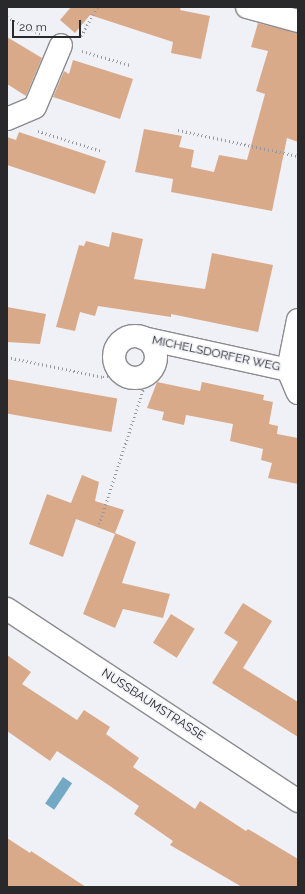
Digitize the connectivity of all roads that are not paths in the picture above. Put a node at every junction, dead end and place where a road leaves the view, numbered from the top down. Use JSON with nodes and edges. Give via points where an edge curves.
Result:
{"nodes":[{"id":1,"x":247,"y":7,"type":"edge"},
{"id":2,"x":298,"y":21,"type":"edge"},
{"id":3,"x":68,"y":47,"type":"road end"},
{"id":4,"x":13,"y":117,"type":"edge"},
{"id":5,"x":298,"y":320,"type":"edge"},
{"id":6,"x":143,"y":338,"type":"junction"},
{"id":7,"x":288,"y":370,"type":"junction"},
{"id":8,"x":298,"y":393,"type":"edge"},
{"id":9,"x":7,"y":609,"type":"edge"},
{"id":10,"x":298,"y":801,"type":"edge"}],
"edges":[{"from":1,"to":2,"type":"street"},
{"from":3,"to":4,"type":"street","via":[[35,107]]},
{"from":5,"to":7,"type":"street"},
{"from":6,"to":6,"type":"street","via":[[155,352],[155,364],[139,376],[118,370],[115,350],[124,340]]},
{"from":6,"to":7,"type":"street","name":"MICHELSDORFER WEG"},
{"from":7,"to":8,"type":"street","name":"MICHELSDORFER WEG"},
{"from":9,"to":10,"type":"street","name":"NUSSBAUMSTRASSE"}]}
